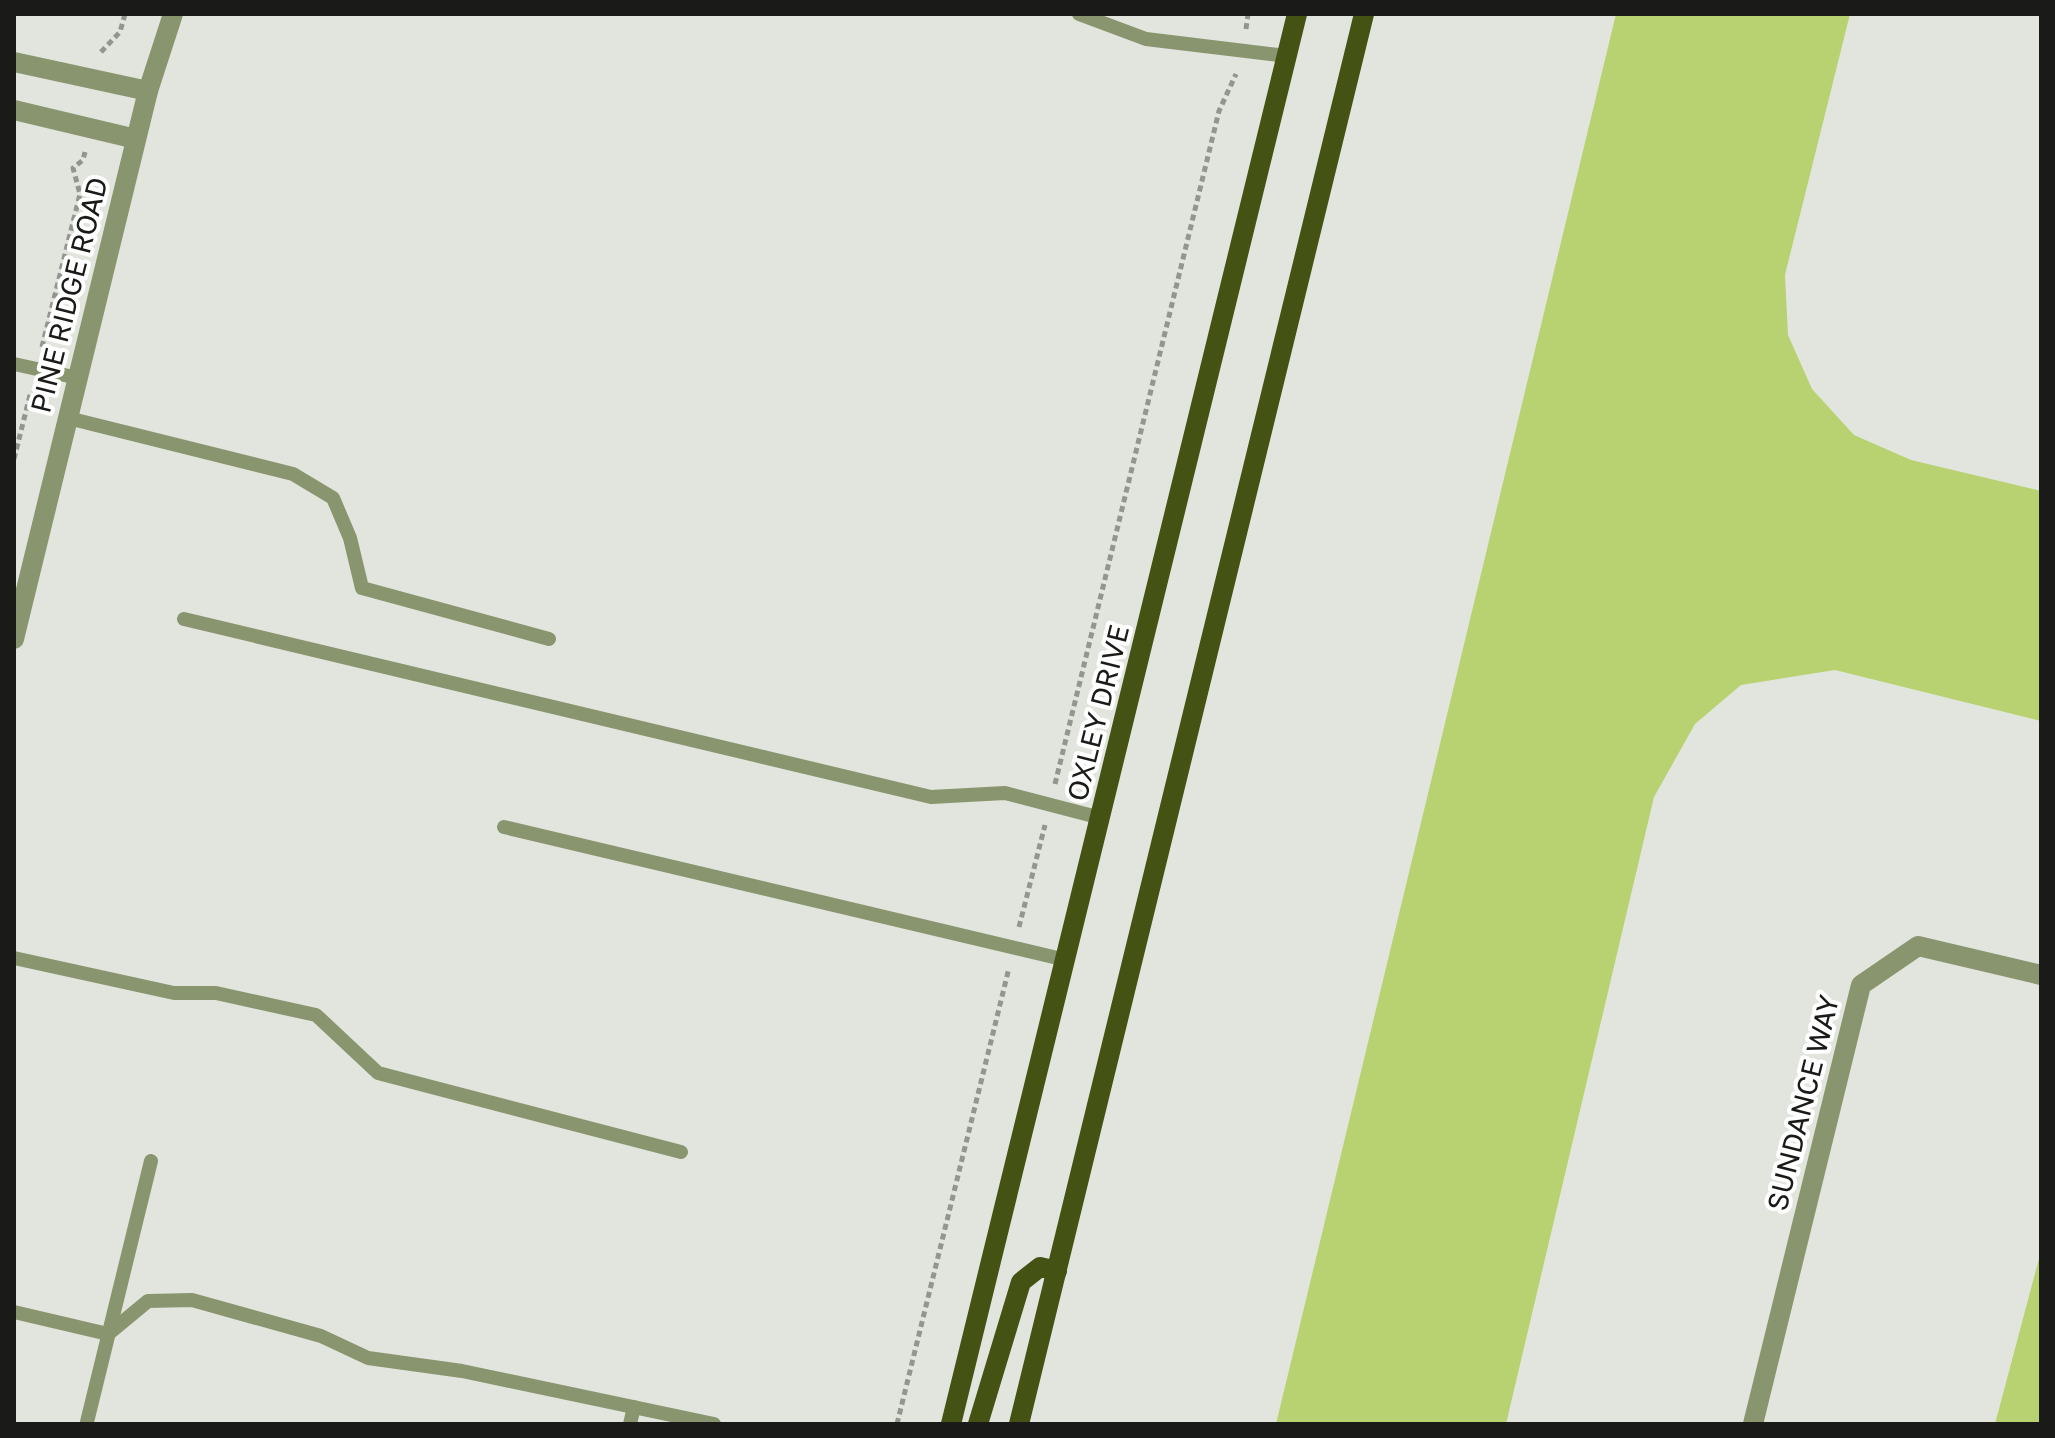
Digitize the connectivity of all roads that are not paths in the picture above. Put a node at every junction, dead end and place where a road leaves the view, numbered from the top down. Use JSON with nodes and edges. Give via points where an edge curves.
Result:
{"nodes":[{"id":1,"x":173,"y":14,"type":"edge"},
{"id":2,"x":1079,"y":14,"type":"edge"},
{"id":3,"x":1297,"y":14,"type":"edge"},
{"id":4,"x":1364,"y":14,"type":"edge"},
{"id":5,"x":1287,"y":56,"type":"junction"},
{"id":6,"x":14,"y":62,"type":"edge"},
{"id":7,"x":148,"y":91,"type":"junction"},
{"id":8,"x":14,"y":110,"type":"edge"},
{"id":9,"x":136,"y":139,"type":"junction"},
{"id":10,"x":14,"y":364,"type":"edge"},
{"id":11,"x":78,"y":378,"type":"junction"},
{"id":12,"x":68,"y":418,"type":"junction"},
{"id":13,"x":184,"y":619,"type":"dead end"},
{"id":14,"x":15,"y":628,"type":"edge"},
{"id":15,"x":549,"y":639,"type":"dead end"},
{"id":16,"x":1101,"y":818,"type":"junction"},
{"id":17,"x":504,"y":827,"type":"dead end"},
{"id":18,"x":14,"y":958,"type":"edge"},
{"id":19,"x":1066,"y":960,"type":"junction"},
{"id":20,"x":2041,"y":975,"type":"edge"},
{"id":21,"x":681,"y":1152,"type":"dead end"},
{"id":22,"x":151,"y":1161,"type":"dead end"},
{"id":23,"x":1057,"y":1271,"type":"junction"},
{"id":24,"x":14,"y":1312,"type":"edge"},
{"id":25,"x":108,"y":1334,"type":"junction"},
{"id":26,"x":634,"y":1407,"type":"junction"},
{"id":27,"x":87,"y":1422,"type":"edge"},
{"id":28,"x":630,"y":1424,"type":"edge"},
{"id":29,"x":714,"y":1424,"type":"edge"},
{"id":30,"x":951,"y":1424,"type":"edge"},
{"id":31,"x":978,"y":1424,"type":"edge"},
{"id":32,"x":1019,"y":1424,"type":"edge"},
{"id":33,"x":1753,"y":1424,"type":"edge"}],
"edges":[{"from":1,"to":7,"type":"street","name":"PINE RIDGE ROAD"},
{"from":2,"to":5,"type":"lane","via":[[1146,39]]},
{"from":3,"to":5,"type":"main road","name":"OXLEY DRIVE"},
{"from":4,"to":23,"type":"main road"},
{"from":5,"to":16,"type":"main road","name":"OXLEY DRIVE"},
{"from":6,"to":7,"type":"street"},
{"from":7,"to":9,"type":"street","name":"PINE RIDGE ROAD"},
{"from":8,"to":9,"type":"street"},
{"from":9,"to":11,"type":"street","name":"PINE RIDGE ROAD"},
{"from":10,"to":11,"type":"lane"},
{"from":11,"to":12,"type":"street","name":"PINE RIDGE ROAD"},
{"from":12,"to":14,"type":"street","name":"PINE RIDGE ROAD"},
{"from":12,"to":15,"type":"lane","via":[[293,474],[333,498],[362,588]]},
{"from":13,"to":16,"type":"lane","via":[[931,797],[1005,793]]},
{"from":16,"to":19,"type":"main road","name":"OXLEY DRIVE"},
{"from":17,"to":19,"type":"lane"},
{"from":18,"to":21,"type":"lane","via":[[174,993],[216,993],[316,1015],[378,1073]]},
{"from":19,"to":30,"type":"main road","name":"OXLEY DRIVE"},
{"from":20,"to":33,"type":"street","name":"SUNDANCE WAY","via":[[1918,946],[1861,985]]},
{"from":22,"to":25,"type":"lane"},
{"from":23,"to":31,"type":"main road","via":[[1040,1267],[1021,1282]]},
{"from":23,"to":32,"type":"main road"},
{"from":24,"to":25,"type":"lane"},
{"from":25,"to":26,"type":"lane","via":[[148,1301],[192,1300],[321,1336],[368,1358],[462,1371]]},
{"from":25,"to":27,"type":"lane"},
{"from":26,"to":28,"type":"lane"},
{"from":26,"to":29,"type":"lane"}]}
